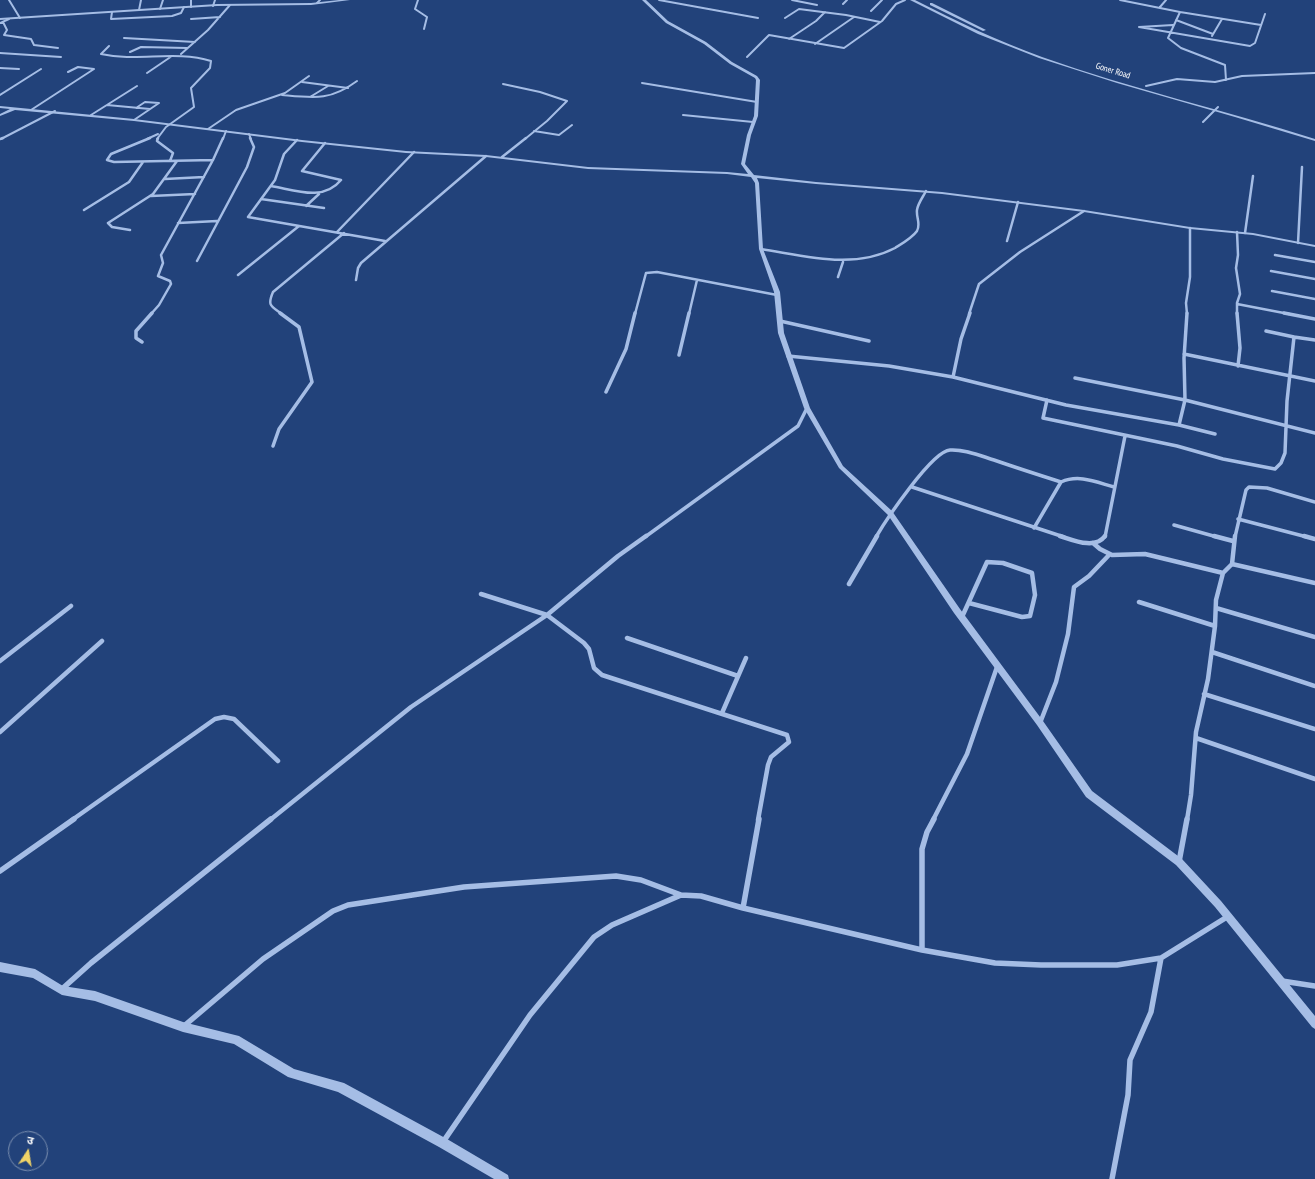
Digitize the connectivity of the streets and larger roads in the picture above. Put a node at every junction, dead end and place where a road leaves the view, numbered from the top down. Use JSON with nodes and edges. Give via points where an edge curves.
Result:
{"nodes":[{"id":1,"x":9,"y":0,"type":"edge"},
{"id":2,"x":141,"y":0,"type":"edge"},
{"id":3,"x":163,"y":0,"type":"edge"},
{"id":4,"x":191,"y":0,"type":"edge"},
{"id":5,"x":215,"y":0,"type":"edge"},
{"id":6,"x":348,"y":0,"type":"edge"},
{"id":7,"x":418,"y":0,"type":"edge"},
{"id":8,"x":644,"y":0,"type":"edge"},
{"id":9,"x":659,"y":0,"type":"edge"},
{"id":10,"x":792,"y":0,"type":"edge"},
{"id":11,"x":847,"y":0,"type":"edge"},
{"id":12,"x":882,"y":0,"type":"edge"},
{"id":13,"x":905,"y":0,"type":"edge"},
{"id":14,"x":912,"y":0,"type":"edge"},
{"id":15,"x":922,"y":0,"type":"edge"},
{"id":16,"x":1120,"y":0,"type":"edge"},
{"id":17,"x":1166,"y":0,"type":"edge"},
{"id":18,"x":820,"y":1,"type":"dead end"},
{"id":19,"x":1127,"y":1,"type":"edge"},
{"id":20,"x":319,"y":2,"type":"edge"},
{"id":21,"x":843,"y":4,"type":"dead end"},
{"id":22,"x":230,"y":5,"type":"junction"},
{"id":23,"x":818,"y":5,"type":"junction"},
{"id":24,"x":213,"y":6,"type":"junction"},
{"id":25,"x":184,"y":7,"type":"junction"},
{"id":26,"x":191,"y":7,"type":"junction"},
{"id":27,"x":1160,"y":7,"type":"junction"},
{"id":28,"x":160,"y":9,"type":"junction"},
{"id":29,"x":139,"y":10,"type":"junction"},
{"id":30,"x":815,"y":10,"type":"junction"},
{"id":31,"x":871,"y":11,"type":"dead end"},
{"id":32,"x":112,"y":12,"type":"junction"},
{"id":33,"x":825,"y":12,"type":"junction"},
{"id":34,"x":1180,"y":12,"type":"junction"},
{"id":35,"x":1265,"y":14,"type":"dead end"},
{"id":36,"x":220,"y":17,"type":"junction"},
{"id":37,"x":854,"y":17,"type":"junction"},
{"id":38,"x":20,"y":18,"type":"junction"},
{"id":39,"x":190,"y":18,"type":"dead end"},
{"id":40,"x":758,"y":18,"type":"dead end"},
{"id":41,"x":785,"y":18,"type":"dead end"},
{"id":42,"x":1222,"y":19,"type":"junction"},
{"id":43,"x":2,"y":20,"type":"edge"},
{"id":44,"x":1176,"y":20,"type":"junction"},
{"id":45,"x":881,"y":22,"type":"junction"},
{"id":46,"x":0,"y":23,"type":"edge"},
{"id":47,"x":1174,"y":24,"type":"junction"},
{"id":48,"x":975,"y":26,"type":"junction"},
{"id":49,"x":1261,"y":26,"type":"junction"},
{"id":50,"x":966,"y":28,"type":"junction"},
{"id":51,"x":424,"y":29,"type":"dead end"},
{"id":52,"x":1169,"y":33,"type":"junction"},
{"id":53,"x":1213,"y":34,"type":"junction"},
{"id":54,"x":124,"y":38,"type":"dead end"},
{"id":55,"x":789,"y":39,"type":"junction"},
{"id":56,"x":1210,"y":40,"type":"junction"},
{"id":57,"x":195,"y":42,"type":"junction"},
{"id":58,"x":815,"y":44,"type":"junction"},
{"id":59,"x":109,"y":46,"type":"dead end"},
{"id":60,"x":58,"y":48,"type":"dead end"},
{"id":61,"x":187,"y":48,"type":"junction"},
{"id":62,"x":130,"y":52,"type":"dead end"},
{"id":63,"x":0,"y":53,"type":"edge"},
{"id":64,"x":181,"y":54,"type":"junction"},
{"id":65,"x":174,"y":55,"type":"junction"},
{"id":66,"x":61,"y":57,"type":"dead end"},
{"id":67,"x":747,"y":57,"type":"dead end"},
{"id":68,"x":0,"y":68,"type":"edge"},
{"id":69,"x":41,"y":69,"type":"dead end"},
{"id":70,"x":20,"y":70,"type":"dead end"},
{"id":71,"x":68,"y":72,"type":"dead end"},
{"id":72,"x":147,"y":73,"type":"dead end"},
{"id":73,"x":1315,"y":73,"type":"edge"},
{"id":74,"x":309,"y":76,"type":"dead end"},
{"id":75,"x":1226,"y":80,"type":"junction"},
{"id":76,"x":357,"y":81,"type":"dead end"},
{"id":77,"x":301,"y":82,"type":"junction"},
{"id":78,"x":642,"y":83,"type":"dead end"},
{"id":79,"x":503,"y":84,"type":"dead end"},
{"id":80,"x":328,"y":85,"type":"junction"},
{"id":81,"x":137,"y":86,"type":"dead end"},
{"id":82,"x":1146,"y":86,"type":"junction"},
{"id":83,"x":348,"y":88,"type":"junction"},
{"id":84,"x":281,"y":94,"type":"junction"},
{"id":85,"x":0,"y":95,"type":"edge"},
{"id":86,"x":310,"y":98,"type":"junction"},
{"id":87,"x":757,"y":102,"type":"junction"},
{"id":88,"x":107,"y":105,"type":"junction"},
{"id":89,"x":0,"y":107,"type":"edge"},
{"id":90,"x":136,"y":108,"type":"junction"},
{"id":91,"x":1216,"y":108,"type":"junction"},
{"id":92,"x":13,"y":109,"type":"junction"},
{"id":93,"x":151,"y":109,"type":"junction"},
{"id":94,"x":31,"y":110,"type":"junction"},
{"id":95,"x":55,"y":111,"type":"junction"},
{"id":96,"x":0,"y":115,"type":"edge"},
{"id":97,"x":91,"y":115,"type":"junction"},
{"id":98,"x":683,"y":115,"type":"dead end"},
{"id":99,"x":134,"y":120,"type":"junction"},
{"id":100,"x":753,"y":122,"type":"junction"},
{"id":101,"x":1203,"y":122,"type":"dead end"},
{"id":102,"x":171,"y":124,"type":"junction"},
{"id":103,"x":572,"y":125,"type":"dead end"},
{"id":104,"x":208,"y":129,"type":"junction"},
{"id":105,"x":226,"y":131,"type":"junction"},
{"id":106,"x":534,"y":132,"type":"junction"},
{"id":107,"x":158,"y":134,"type":"junction"},
{"id":108,"x":249,"y":134,"type":"junction"},
{"id":109,"x":1315,"y":138,"type":"edge"},
{"id":110,"x":0,"y":139,"type":"edge"},
{"id":111,"x":296,"y":140,"type":"junction"},
{"id":112,"x":325,"y":143,"type":"junction"},
{"id":113,"x":414,"y":152,"type":"junction"},
{"id":114,"x":486,"y":156,"type":"junction"},
{"id":115,"x":502,"y":157,"type":"junction"},
{"id":116,"x":213,"y":160,"type":"junction"},
{"id":117,"x":170,"y":161,"type":"junction"},
{"id":118,"x":177,"y":161,"type":"junction"},
{"id":119,"x":143,"y":162,"type":"junction"},
{"id":120,"x":1302,"y":167,"type":"dead end"},
{"id":121,"x":754,"y":176,"type":"junction"},
{"id":122,"x":1253,"y":176,"type":"dead end"},
{"id":123,"x":204,"y":177,"type":"junction"},
{"id":124,"x":165,"y":179,"type":"junction"},
{"id":125,"x":271,"y":186,"type":"junction"},
{"id":126,"x":926,"y":191,"type":"junction"},
{"id":127,"x":195,"y":194,"type":"junction"},
{"id":128,"x":319,"y":194,"type":"junction"},
{"id":129,"x":150,"y":196,"type":"junction"},
{"id":130,"x":261,"y":199,"type":"junction"},
{"id":131,"x":1018,"y":202,"type":"junction"},
{"id":132,"x":306,"y":206,"type":"junction"},
{"id":133,"x":324,"y":208,"type":"dead end"},
{"id":134,"x":84,"y":210,"type":"dead end"},
{"id":135,"x":1084,"y":211,"type":"junction"},
{"id":136,"x":217,"y":222,"type":"junction"},
{"id":137,"x":178,"y":223,"type":"junction"},
{"id":138,"x":299,"y":226,"type":"junction"},
{"id":139,"x":1190,"y":228,"type":"junction"},
{"id":140,"x":130,"y":230,"type":"dead end"},
{"id":141,"x":337,"y":232,"type":"junction"},
{"id":142,"x":1237,"y":232,"type":"junction"},
{"id":143,"x":344,"y":233,"type":"junction"},
{"id":144,"x":1245,"y":233,"type":"junction"},
{"id":145,"x":384,"y":241,"type":"junction"},
{"id":146,"x":1007,"y":241,"type":"dead end"},
{"id":147,"x":1298,"y":243,"type":"junction"},
{"id":148,"x":1315,"y":246,"type":"edge"},
{"id":149,"x":761,"y":249,"type":"junction"},
{"id":150,"x":1275,"y":255,"type":"dead end"},
{"id":151,"x":197,"y":262,"type":"dead end"},
{"id":152,"x":843,"y":262,"type":"junction"},
{"id":153,"x":1315,"y":262,"type":"edge"},
{"id":154,"x":1271,"y":271,"type":"dead end"},
{"id":155,"x":238,"y":275,"type":"dead end"},
{"id":156,"x":838,"y":277,"type":"dead end"},
{"id":157,"x":1315,"y":279,"type":"edge"},
{"id":158,"x":356,"y":280,"type":"dead end"},
{"id":159,"x":697,"y":280,"type":"junction"},
{"id":160,"x":1272,"y":290,"type":"dead end"},
{"id":161,"x":777,"y":295,"type":"junction"},
{"id":162,"x":1315,"y":299,"type":"edge"},
{"id":163,"x":1237,"y":304,"type":"junction"},
{"id":164,"x":1315,"y":319,"type":"edge"},
{"id":165,"x":780,"y":322,"type":"junction"},
{"id":166,"x":1266,"y":331,"type":"dead end"},
{"id":167,"x":1315,"y":334,"type":"edge"},
{"id":168,"x":1294,"y":337,"type":"junction"},
{"id":169,"x":1314,"y":340,"type":"edge"},
{"id":170,"x":869,"y":341,"type":"dead end"},
{"id":171,"x":142,"y":342,"type":"dead end"},
{"id":172,"x":1184,"y":354,"type":"junction"},
{"id":173,"x":679,"y":355,"type":"dead end"},
{"id":174,"x":788,"y":356,"type":"junction"},
{"id":175,"x":1238,"y":366,"type":"junction"},
{"id":176,"x":1291,"y":375,"type":"junction"},
{"id":177,"x":953,"y":377,"type":"junction"},
{"id":178,"x":1075,"y":378,"type":"dead end"},
{"id":179,"x":1315,"y":381,"type":"edge"},
{"id":180,"x":606,"y":392,"type":"dead end"},
{"id":181,"x":1047,"y":400,"type":"junction"},
{"id":182,"x":1185,"y":400,"type":"junction"},
{"id":183,"x":807,"y":408,"type":"junction"},
{"id":184,"x":1179,"y":425,"type":"junction"},
{"id":185,"x":1287,"y":426,"type":"junction"},
{"id":186,"x":1315,"y":433,"type":"edge"},
{"id":187,"x":1215,"y":434,"type":"dead end"},
{"id":188,"x":1125,"y":436,"type":"junction"},
{"id":189,"x":273,"y":446,"type":"dead end"},
{"id":190,"x":1061,"y":482,"type":"junction"},
{"id":191,"x":912,"y":487,"type":"junction"},
{"id":192,"x":1114,"y":487,"type":"junction"},
{"id":193,"x":1315,"y":502,"type":"edge"},
{"id":194,"x":890,"y":513,"type":"junction"},
{"id":195,"x":1238,"y":519,"type":"junction"},
{"id":196,"x":1174,"y":525,"type":"dead end"},
{"id":197,"x":1034,"y":528,"type":"junction"},
{"id":198,"x":1315,"y":539,"type":"edge"},
{"id":199,"x":1233,"y":541,"type":"junction"},
{"id":200,"x":1093,"y":543,"type":"junction"},
{"id":201,"x":1109,"y":555,"type":"junction"},
{"id":202,"x":1232,"y":564,"type":"junction"},
{"id":203,"x":1223,"y":573,"type":"junction"},
{"id":204,"x":1315,"y":583,"type":"edge"},
{"id":205,"x":849,"y":584,"type":"dead end"},
{"id":206,"x":480,"y":594,"type":"dead end"},
{"id":207,"x":1139,"y":602,"type":"dead end"},
{"id":208,"x":968,"y":603,"type":"junction"},
{"id":209,"x":71,"y":606,"type":"dead end"},
{"id":210,"x":1216,"y":608,"type":"junction"},
{"id":211,"x":546,"y":615,"type":"junction"},
{"id":212,"x":962,"y":617,"type":"junction"},
{"id":213,"x":1215,"y":626,"type":"junction"},
{"id":214,"x":1315,"y":637,"type":"edge"},
{"id":215,"x":627,"y":638,"type":"dead end"},
{"id":216,"x":102,"y":641,"type":"dead end"},
{"id":217,"x":1212,"y":652,"type":"junction"},
{"id":218,"x":746,"y":658,"type":"dead end"},
{"id":219,"x":0,"y":661,"type":"edge"},
{"id":220,"x":997,"y":667,"type":"junction"},
{"id":221,"x":738,"y":676,"type":"junction"},
{"id":222,"x":1315,"y":686,"type":"edge"},
{"id":223,"x":1204,"y":694,"type":"junction"},
{"id":224,"x":722,"y":713,"type":"junction"},
{"id":225,"x":1040,"y":723,"type":"junction"},
{"id":226,"x":1315,"y":729,"type":"edge"},
{"id":227,"x":0,"y":732,"type":"edge"},
{"id":228,"x":1196,"y":738,"type":"junction"},
{"id":229,"x":278,"y":761,"type":"dead end"},
{"id":230,"x":1315,"y":779,"type":"edge"},
{"id":231,"x":1179,"y":862,"type":"junction"},
{"id":232,"x":0,"y":871,"type":"edge"},
{"id":233,"x":681,"y":895,"type":"junction"},
{"id":234,"x":742,"y":908,"type":"junction"},
{"id":235,"x":1227,"y":917,"type":"junction"},
{"id":236,"x":922,"y":950,"type":"junction"},
{"id":237,"x":1161,"y":958,"type":"junction"},
{"id":238,"x":0,"y":967,"type":"edge"},
{"id":239,"x":1280,"y":981,"type":"junction"},
{"id":240,"x":1315,"y":986,"type":"edge"},
{"id":241,"x":62,"y":990,"type":"junction"},
{"id":242,"x":1315,"y":1024,"type":"edge"},
{"id":243,"x":182,"y":1027,"type":"junction"},
{"id":244,"x":443,"y":1143,"type":"junction"},
{"id":245,"x":504,"y":1179,"type":"edge"},
{"id":246,"x":1112,"y":1179,"type":"edge"}],
"edges":[{"from":1,"to":38,"type":"street"},
{"from":2,"to":29,"type":"street"},
{"from":3,"to":28,"type":"street"},
{"from":4,"to":26,"type":"street"},
{"from":5,"to":24,"type":"street"},
{"from":6,"to":20,"type":"street"},
{"from":7,"to":51,"type":"street","via":[[415,9],[427,17]]},
{"from":8,"to":87,"type":"street","via":[[667,22],[756,77]]},
{"from":9,"to":40,"type":"street"},
{"from":10,"to":23,"type":"street"},
{"from":11,"to":21,"type":"street"},
{"from":12,"to":31,"type":"street"},
{"from":13,"to":45,"type":"street","via":[[896,4]]},
{"from":14,"to":50,"type":"street","name":"Goner Road"},
{"from":15,"to":48,"type":"street","name":"Goner Road"},
{"from":16,"to":19,"type":"street"},
{"from":17,"to":27,"type":"street"},
{"from":18,"to":23,"type":"street"},
{"from":19,"to":27,"type":"street"},
{"from":20,"to":22,"type":"street"},
{"from":22,"to":24,"type":"street"},
{"from":22,"to":36,"type":"street"},
{"from":23,"to":30,"type":"street"},
{"from":24,"to":26,"type":"street"},
{"from":25,"to":26,"type":"street"},
{"from":25,"to":28,"type":"street"},
{"from":25,"to":32,"type":"street","via":[[179,14],[158,17],[111,19]]},
{"from":27,"to":34,"type":"street"},
{"from":28,"to":29,"type":"street"},
{"from":29,"to":32,"type":"street"},
{"from":30,"to":33,"type":"street"},
{"from":30,"to":41,"type":"street","via":[[795,10]]},
{"from":32,"to":38,"type":"street"},
{"from":33,"to":37,"type":"street"},
{"from":33,"to":55,"type":"street"},
{"from":34,"to":42,"type":"street"},
{"from":34,"to":44,"type":"street"},
{"from":35,"to":49,"type":"street"},
{"from":36,"to":39,"type":"street"},
{"from":36,"to":57,"type":"street"},
{"from":37,"to":45,"type":"street"},
{"from":37,"to":58,"type":"street"},
{"from":38,"to":43,"type":"street"},
{"from":42,"to":49,"type":"street"},
{"from":42,"to":53,"type":"street"},
{"from":43,"to":46,"type":"street"},
{"from":43,"to":60,"type":"street","via":[[7,30],[4,35],[31,39],[34,45]]},
{"from":44,"to":47,"type":"street"},
{"from":44,"to":53,"type":"street"},
{"from":45,"to":58,"type":"street","via":[[844,48]]},
{"from":47,"to":52,"type":"street"},
{"from":47,"to":52,"type":"street","via":[[1139,27]]},
{"from":48,"to":50,"type":"street"},
{"from":48,"to":82,"type":"street","name":"Goner Road","via":[[1026,48]]},
{"from":49,"to":56,"type":"street","via":[[1255,43],[1250,46]]},
{"from":50,"to":91,"type":"street","name":"Goner Road","via":[[1088,72]]},
{"from":52,"to":56,"type":"street"},
{"from":52,"to":75,"type":"street","via":[[1168,38],[1174,45],[1213,58],[1225,65]]},
{"from":53,"to":56,"type":"street"},
{"from":54,"to":57,"type":"street"},
{"from":55,"to":58,"type":"street"},
{"from":55,"to":67,"type":"street","via":[[768,35]]},
{"from":57,"to":61,"type":"street"},
{"from":59,"to":65,"type":"street","via":[[101,54],[140,58]]},
{"from":61,"to":62,"type":"street","via":[[141,46]]},
{"from":61,"to":64,"type":"street"},
{"from":63,"to":66,"type":"street"},
{"from":64,"to":65,"type":"street"},
{"from":64,"to":102,"type":"street","via":[[208,60],[212,64],[191,88],[194,107]]},
{"from":65,"to":72,"type":"street"},
{"from":68,"to":70,"type":"street"},
{"from":69,"to":85,"type":"street"},
{"from":71,"to":94,"type":"street","via":[[78,67],[94,69]]},
{"from":73,"to":75,"type":"street","via":[[1242,76]]},
{"from":74,"to":77,"type":"street"},
{"from":75,"to":82,"type":"street","via":[[1215,82],[1177,79]]},
{"from":76,"to":83,"type":"street"},
{"from":77,"to":80,"type":"street"},
{"from":77,"to":84,"type":"street"},
{"from":78,"to":87,"type":"street"},
{"from":79,"to":106,"type":"street","via":[[567,101]]},
{"from":80,"to":83,"type":"street"},
{"from":80,"to":86,"type":"street"},
{"from":81,"to":88,"type":"street"},
{"from":82,"to":91,"type":"street","name":"Goner Road"},
{"from":83,"to":86,"type":"street","via":[[330,97]]},
{"from":84,"to":86,"type":"street"},
{"from":84,"to":104,"type":"street","via":[[244,106]]},
{"from":87,"to":100,"type":"street"},
{"from":88,"to":90,"type":"street"},
{"from":88,"to":97,"type":"street"},
{"from":89,"to":92,"type":"street"},
{"from":90,"to":93,"type":"street"},
{"from":90,"to":93,"type":"street","via":[[145,102],[159,103]]},
{"from":91,"to":101,"type":"street"},
{"from":91,"to":109,"type":"street","name":"Goner Road"},
{"from":92,"to":94,"type":"street"},
{"from":92,"to":96,"type":"street"},
{"from":93,"to":99,"type":"street"},
{"from":94,"to":95,"type":"street"},
{"from":95,"to":97,"type":"street"},
{"from":95,"to":110,"type":"street"},
{"from":97,"to":99,"type":"street"},
{"from":98,"to":100,"type":"street"},
{"from":99,"to":102,"type":"street"},
{"from":100,"to":121,"type":"street","via":[[743,164]]},
{"from":102,"to":104,"type":"street"},
{"from":102,"to":107,"type":"street"},
{"from":103,"to":106,"type":"street","via":[[559,135]]},
{"from":104,"to":105,"type":"street"},
{"from":105,"to":108,"type":"street"},
{"from":105,"to":116,"type":"street"},
{"from":106,"to":115,"type":"street"},
{"from":107,"to":117,"type":"street","via":[[157,141],[173,153]]},
{"from":107,"to":119,"type":"street","via":[[110,154],[106,159],[114,162]]},
{"from":108,"to":111,"type":"street"},
{"from":108,"to":136,"type":"street","via":[[254,147],[247,167]]},
{"from":111,"to":112,"type":"street"},
{"from":111,"to":125,"type":"street","via":[[284,154]]},
{"from":112,"to":113,"type":"street"},
{"from":112,"to":128,"type":"street","via":[[302,171],[341,180],[328,192]]},
{"from":113,"to":114,"type":"street"},
{"from":113,"to":141,"type":"street"},
{"from":114,"to":115,"type":"street"},
{"from":114,"to":145,"type":"street"},
{"from":115,"to":121,"type":"street","via":[[588,168]]},
{"from":116,"to":118,"type":"street"},
{"from":116,"to":123,"type":"street"},
{"from":117,"to":118,"type":"street"},
{"from":117,"to":119,"type":"street"},
{"from":118,"to":124,"type":"street"},
{"from":119,"to":134,"type":"street","via":[[129,182]]},
{"from":120,"to":147,"type":"street"},
{"from":121,"to":126,"type":"street"},
{"from":121,"to":149,"type":"street","via":[[757,184]]},
{"from":122,"to":144,"type":"street"},
{"from":123,"to":124,"type":"street"},
{"from":123,"to":127,"type":"street"},
{"from":124,"to":129,"type":"street","via":[[158,190]]},
{"from":125,"to":128,"type":"street"},
{"from":125,"to":130,"type":"street"},
{"from":126,"to":131,"type":"street"},
{"from":126,"to":152,"type":"street","via":[[917,210],[919,227],[910,238],[883,255]]},
{"from":127,"to":129,"type":"street"},
{"from":127,"to":137,"type":"street"},
{"from":128,"to":132,"type":"street"},
{"from":129,"to":140,"type":"street","via":[[108,223],[112,227]]},
{"from":130,"to":132,"type":"street"},
{"from":130,"to":138,"type":"street","via":[[249,214],[249,218]]},
{"from":131,"to":135,"type":"street"},
{"from":131,"to":146,"type":"street"},
{"from":132,"to":133,"type":"street"},
{"from":135,"to":139,"type":"street"},
{"from":135,"to":177,"type":"street","via":[[1020,252],[979,284],[961,339]]},
{"from":136,"to":137,"type":"street"},
{"from":136,"to":151,"type":"street"},
{"from":137,"to":171,"type":"street","via":[[161,254],[163,263],[158,276],[170,281],[170,284],[159,305],[136,331],[136,338]]},
{"from":138,"to":141,"type":"street"},
{"from":138,"to":155,"type":"street"},
{"from":139,"to":142,"type":"street"},
{"from":139,"to":172,"type":"street","via":[[1190,277],[1186,303],[1188,320]]},
{"from":141,"to":143,"type":"street"},
{"from":142,"to":144,"type":"street"},
{"from":142,"to":163,"type":"street","via":[[1236,268],[1240,294]]},
{"from":143,"to":145,"type":"street"},
{"from":143,"to":189,"type":"street","via":[[270,296],[270,305],[300,327],[312,382],[301,401],[277,431]]},
{"from":144,"to":147,"type":"street"},
{"from":145,"to":158,"type":"street","via":[[361,263]]},
{"from":147,"to":148,"type":"street"},
{"from":149,"to":152,"type":"street"},
{"from":149,"to":161,"type":"street"},
{"from":150,"to":153,"type":"street"},
{"from":152,"to":156,"type":"street"},
{"from":154,"to":157,"type":"street"},
{"from":159,"to":161,"type":"street"},
{"from":159,"to":173,"type":"street"},
{"from":159,"to":180,"type":"street","via":[[657,272],[646,273],[626,349]]},
{"from":160,"to":162,"type":"street"},
{"from":161,"to":165,"type":"street"},
{"from":163,"to":164,"type":"street"},
{"from":163,"to":175,"type":"street","via":[[1240,348]]},
{"from":165,"to":170,"type":"street"},
{"from":165,"to":174,"type":"street"},
{"from":166,"to":168,"type":"street"},
{"from":167,"to":169,"type":"street"},
{"from":168,"to":169,"type":"street"},
{"from":168,"to":176,"type":"street"},
{"from":172,"to":175,"type":"street"},
{"from":172,"to":182,"type":"street"},
{"from":174,"to":177,"type":"street","via":[[889,366]]},
{"from":174,"to":183,"type":"street"},
{"from":175,"to":176,"type":"street"},
{"from":176,"to":179,"type":"street"},
{"from":176,"to":185,"type":"street","via":[[1287,400]]},
{"from":177,"to":181,"type":"street"},
{"from":178,"to":182,"type":"street"},
{"from":181,"to":184,"type":"street"},
{"from":181,"to":188,"type":"street","via":[[1043,418]]},
{"from":182,"to":184,"type":"street"},
{"from":182,"to":185,"type":"street"},
{"from":183,"to":194,"type":"street","via":[[841,467]]},
{"from":183,"to":211,"type":"street","via":[[798,426],[618,556]]},
{"from":184,"to":187,"type":"street"},
{"from":185,"to":186,"type":"street"},
{"from":185,"to":188,"type":"street","via":[[1283,460],[1275,469]]},
{"from":188,"to":192,"type":"street"},
{"from":190,"to":191,"type":"street","via":[[968,452],[950,450],[942,452]]},
{"from":190,"to":192,"type":"street","via":[[1072,478]]},
{"from":190,"to":197,"type":"street"},
{"from":191,"to":194,"type":"street"},
{"from":191,"to":197,"type":"street"},
{"from":192,"to":200,"type":"street","via":[[1107,532],[1104,538]]},
{"from":193,"to":195,"type":"street","via":[[1267,488],[1249,487]]},
{"from":194,"to":205,"type":"street"},
{"from":194,"to":212,"type":"street"},
{"from":195,"to":198,"type":"street"},
{"from":195,"to":199,"type":"street"},
{"from":196,"to":199,"type":"street"},
{"from":197,"to":200,"type":"street"},
{"from":199,"to":202,"type":"street"},
{"from":200,"to":201,"type":"street"},
{"from":201,"to":203,"type":"street","via":[[1145,554]]},
{"from":201,"to":225,"type":"street","via":[[1089,576],[1074,587],[1068,634],[1056,682]]},
{"from":202,"to":203,"type":"street"},
{"from":202,"to":204,"type":"street"},
{"from":203,"to":210,"type":"street"},
{"from":206,"to":211,"type":"street"},
{"from":207,"to":213,"type":"street"},
{"from":208,"to":208,"type":"street","via":[[985,564],[989,561],[1028,571],[1034,577],[1030,616],[1022,617]]},
{"from":208,"to":212,"type":"street"},
{"from":209,"to":219,"type":"street"},
{"from":210,"to":213,"type":"street"},
{"from":210,"to":214,"type":"street"},
{"from":211,"to":224,"type":"street","via":[[584,643],[589,649],[594,668],[602,675]]},
{"from":211,"to":241,"type":"street","via":[[411,707],[91,962]]},
{"from":212,"to":220,"type":"street"},
{"from":213,"to":217,"type":"street"},
{"from":215,"to":221,"type":"street"},
{"from":216,"to":227,"type":"street"},
{"from":217,"to":222,"type":"street"},
{"from":217,"to":223,"type":"street"},
{"from":218,"to":221,"type":"street"},
{"from":220,"to":225,"type":"street"},
{"from":220,"to":236,"type":"street","via":[[967,754],[927,832],[922,849]]},
{"from":221,"to":224,"type":"street"},
{"from":223,"to":226,"type":"street"},
{"from":223,"to":228,"type":"street"},
{"from":224,"to":234,"type":"street","via":[[787,735],[789,738],[789,742],[771,757],[768,765]]},
{"from":225,"to":231,"type":"street","via":[[1089,794]]},
{"from":228,"to":230,"type":"street"},
{"from":228,"to":231,"type":"street","via":[[1191,795]]},
{"from":229,"to":232,"type":"street","via":[[234,719],[224,716],[215,719]]},
{"from":231,"to":235,"type":"street"},
{"from":233,"to":234,"type":"street","via":[[701,896]]},
{"from":233,"to":243,"type":"street","via":[[641,880],[616,876],[464,887],[348,905],[333,911],[263,959]]},
{"from":233,"to":244,"type":"street","via":[[612,925],[594,937],[530,1015]]},
{"from":234,"to":236,"type":"street"},
{"from":235,"to":237,"type":"street"},
{"from":235,"to":239,"type":"street"},
{"from":236,"to":237,"type":"street","via":[[996,962],[1041,965],[1117,965]]},
{"from":237,"to":246,"type":"street","via":[[1151,1012],[1130,1060],[1128,1095]]},
{"from":238,"to":241,"type":"street","via":[[35,974]]},
{"from":239,"to":240,"type":"street"},
{"from":239,"to":242,"type":"street"},
{"from":241,"to":243,"type":"street","via":[[95,996]]},
{"from":243,"to":244,"type":"street","via":[[236,1039],[292,1073],[340,1087]]},
{"from":244,"to":245,"type":"street"}]}
